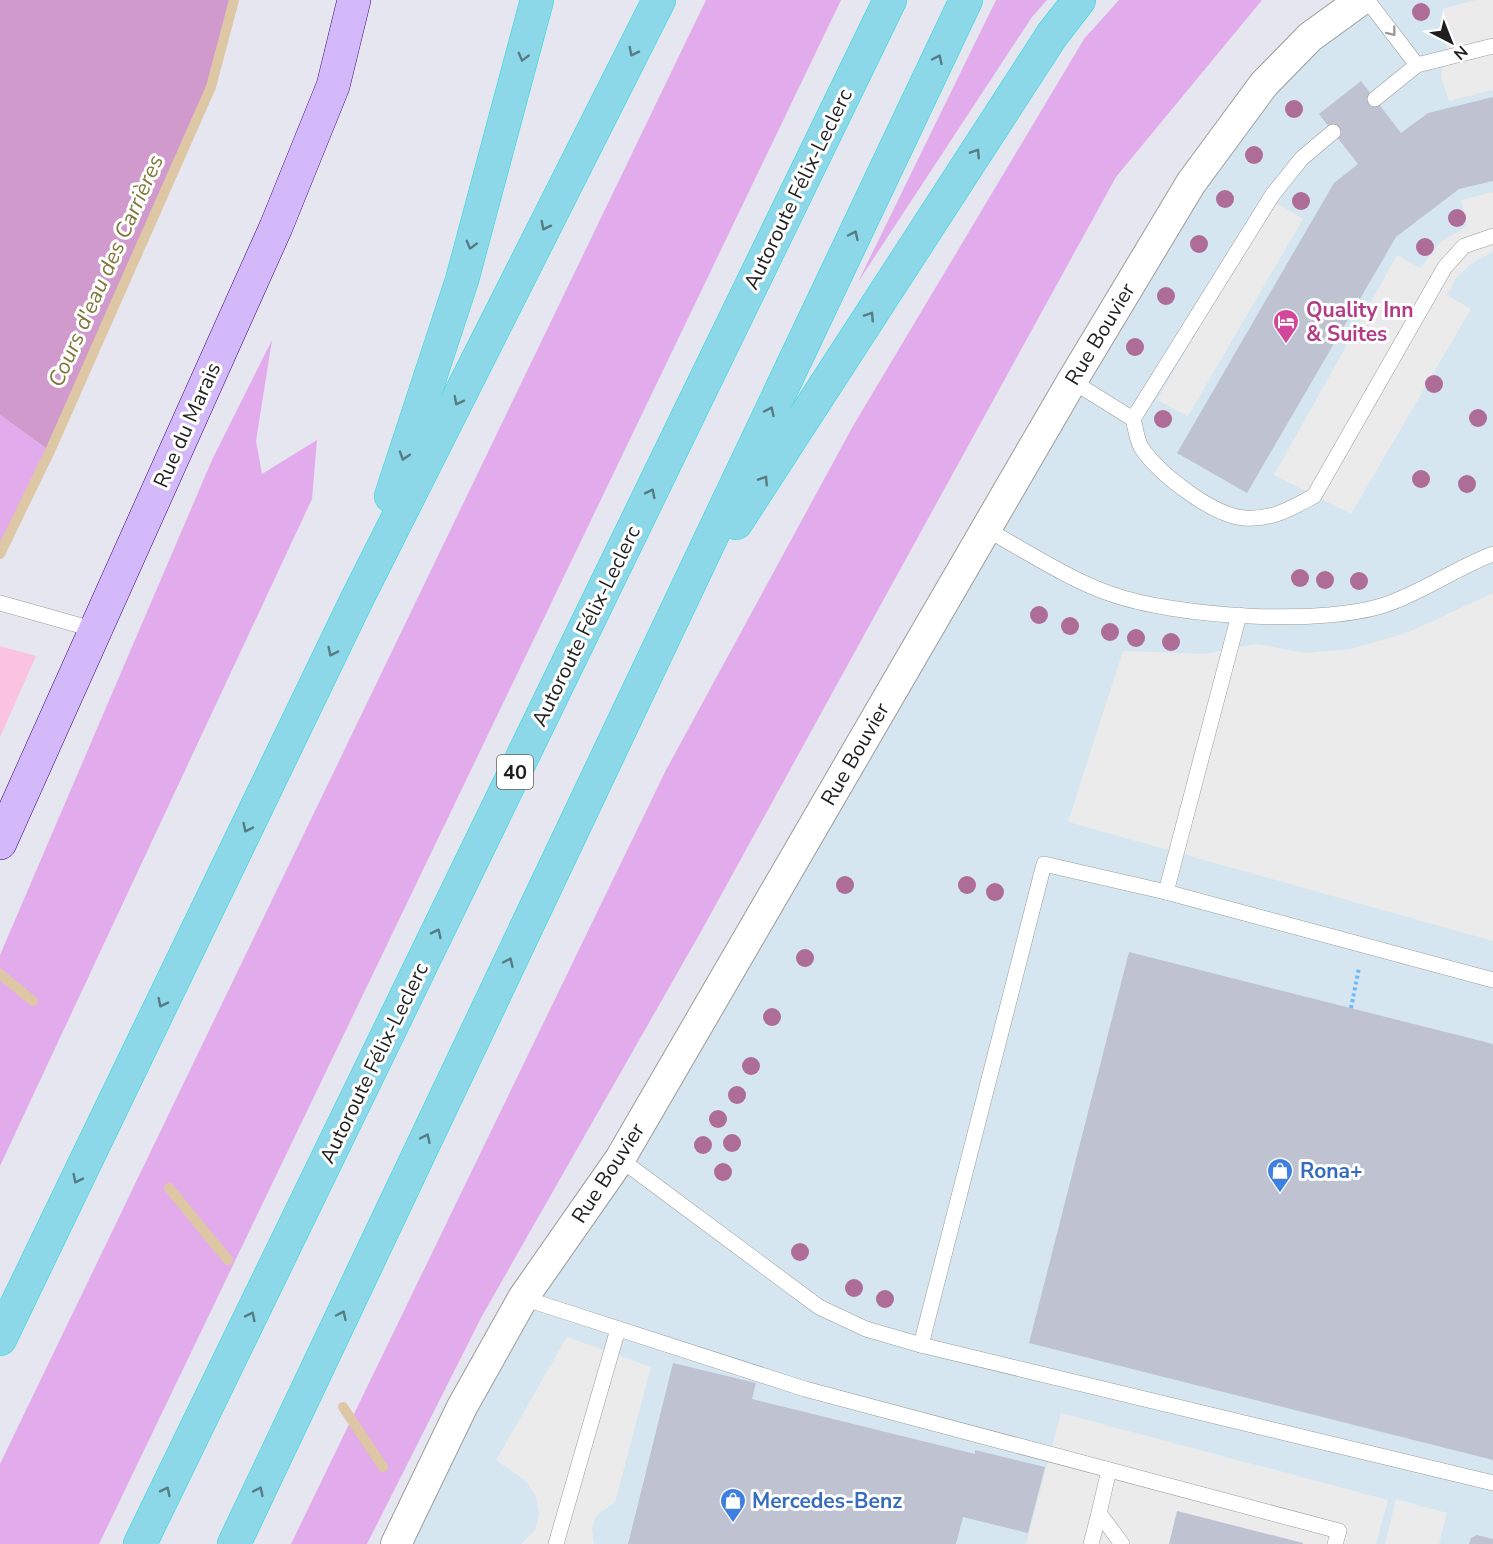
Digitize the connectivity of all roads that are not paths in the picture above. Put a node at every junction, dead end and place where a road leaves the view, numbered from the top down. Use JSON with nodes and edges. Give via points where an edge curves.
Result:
{"nodes":[{"id":1,"x":354,"y":0,"type":"edge"},
{"id":2,"x":537,"y":0,"type":"edge"},
{"id":3,"x":659,"y":0,"type":"edge"},
{"id":4,"x":890,"y":0,"type":"edge"},
{"id":5,"x":966,"y":0,"type":"edge"},
{"id":6,"x":1079,"y":0,"type":"edge"},
{"id":7,"x":1361,"y":0,"type":"edge"},
{"id":8,"x":1367,"y":0,"type":"edge"},
{"id":9,"x":1493,"y":46,"type":"edge"},
{"id":10,"x":1417,"y":64,"type":"junction"},
{"id":11,"x":1375,"y":99,"type":"dead end"},
{"id":12,"x":1333,"y":132,"type":"dead end"},
{"id":13,"x":1493,"y":236,"type":"edge"},
{"id":14,"x":1071,"y":381,"type":"junction"},
{"id":15,"x":1134,"y":419,"type":"junction"},
{"id":16,"x":986,"y":529,"type":"junction"},
{"id":17,"x":1493,"y":554,"type":"edge"},
{"id":18,"x":357,"y":599,"type":"junction"},
{"id":19,"x":0,"y":603,"type":"edge"},
{"id":20,"x":1239,"y":615,"type":"junction"},
{"id":21,"x":96,"y":630,"type":"junction"},
{"id":22,"x":663,"y":635,"type":"junction"},
{"id":23,"x":0,"y":843,"type":"edge"},
{"id":24,"x":1166,"y":892,"type":"junction"},
{"id":25,"x":1493,"y":980,"type":"edge"},
{"id":26,"x":620,"y":1160,"type":"junction"},
{"id":27,"x":523,"y":1298,"type":"junction"},
{"id":28,"x":618,"y":1329,"type":"junction"},
{"id":29,"x":0,"y":1339,"type":"edge"},
{"id":30,"x":921,"y":1345,"type":"junction"},
{"id":31,"x":1109,"y":1470,"type":"junction"},
{"id":32,"x":1493,"y":1484,"type":"edge"},
{"id":33,"x":1099,"y":1513,"type":"junction"},
{"id":34,"x":402,"y":1542,"type":"edge"},
{"id":35,"x":140,"y":1544,"type":"edge"},
{"id":36,"x":234,"y":1544,"type":"edge"},
{"id":37,"x":556,"y":1544,"type":"edge"},
{"id":38,"x":1091,"y":1544,"type":"edge"},
{"id":39,"x":1122,"y":1544,"type":"edge"},
{"id":40,"x":1335,"y":1544,"type":"edge"}],
"edges":[{"from":1,"to":21,"type":"street","name":"Rue du Marais","via":[[333,86],[276,227]]},
{"from":2,"to":18,"type":"highway","one_way":true,"via":[[462,280]]},
{"from":3,"to":18,"type":"highway","one_way":true},
{"from":35,"to":4,"type":"highway","name":"Autoroute Félix-Leclerc","number":"40","one_way":true},
{"from":22,"to":5,"type":"highway","one_way":true},
{"from":22,"to":6,"type":"highway","one_way":true,"via":[[1052,35]]},
{"from":7,"to":14,"type":"street","name":"Rue Bouvier","via":[[1310,38],[1264,84],[1191,183]]},
{"from":8,"to":10,"type":"lane","one_way":true},
{"from":9,"to":10,"type":"lane"},
{"from":10,"to":11,"type":"lane"},
{"from":12,"to":15,"type":"lane","via":[[1302,158],[1273,194]]},
{"from":13,"to":15,"type":"lane","via":[[1464,246],[1444,267],[1314,495],[1281,514],[1244,518],[1201,502],[1142,449]]},
{"from":14,"to":15,"type":"lane"},
{"from":14,"to":16,"type":"street","name":"Rue Bouvier"},
{"from":16,"to":20,"type":"lane","via":[[1110,594],[1155,606]]},
{"from":16,"to":26,"type":"street","name":"Rue Bouvier"},
{"from":17,"to":20,"type":"lane","via":[[1389,604],[1339,615]]},
{"from":18,"to":29,"type":"highway","one_way":true},
{"from":19,"to":21,"type":"lane"},
{"from":20,"to":24,"type":"lane"},
{"from":21,"to":23,"type":"street","name":"Rue du Marais"},
{"from":36,"to":22,"type":"highway","one_way":true},
{"from":24,"to":25,"type":"lane"},
{"from":24,"to":30,"type":"lane","via":[[1044,864]]},
{"from":26,"to":27,"type":"street","name":"Rue Bouvier"},
{"from":26,"to":30,"type":"lane","via":[[819,1307],[866,1329]]},
{"from":27,"to":28,"type":"lane"},
{"from":27,"to":34,"type":"street","name":"Rue Bouvier","via":[[462,1407]]},
{"from":28,"to":31,"type":"lane","via":[[805,1389]]},
{"from":28,"to":37,"type":"lane"},
{"from":30,"to":32,"type":"lane"},
{"from":31,"to":33,"type":"lane"},
{"from":31,"to":40,"type":"lane","via":[[1339,1531]]},
{"from":33,"to":38,"type":"lane"},
{"from":33,"to":39,"type":"lane"}]}
